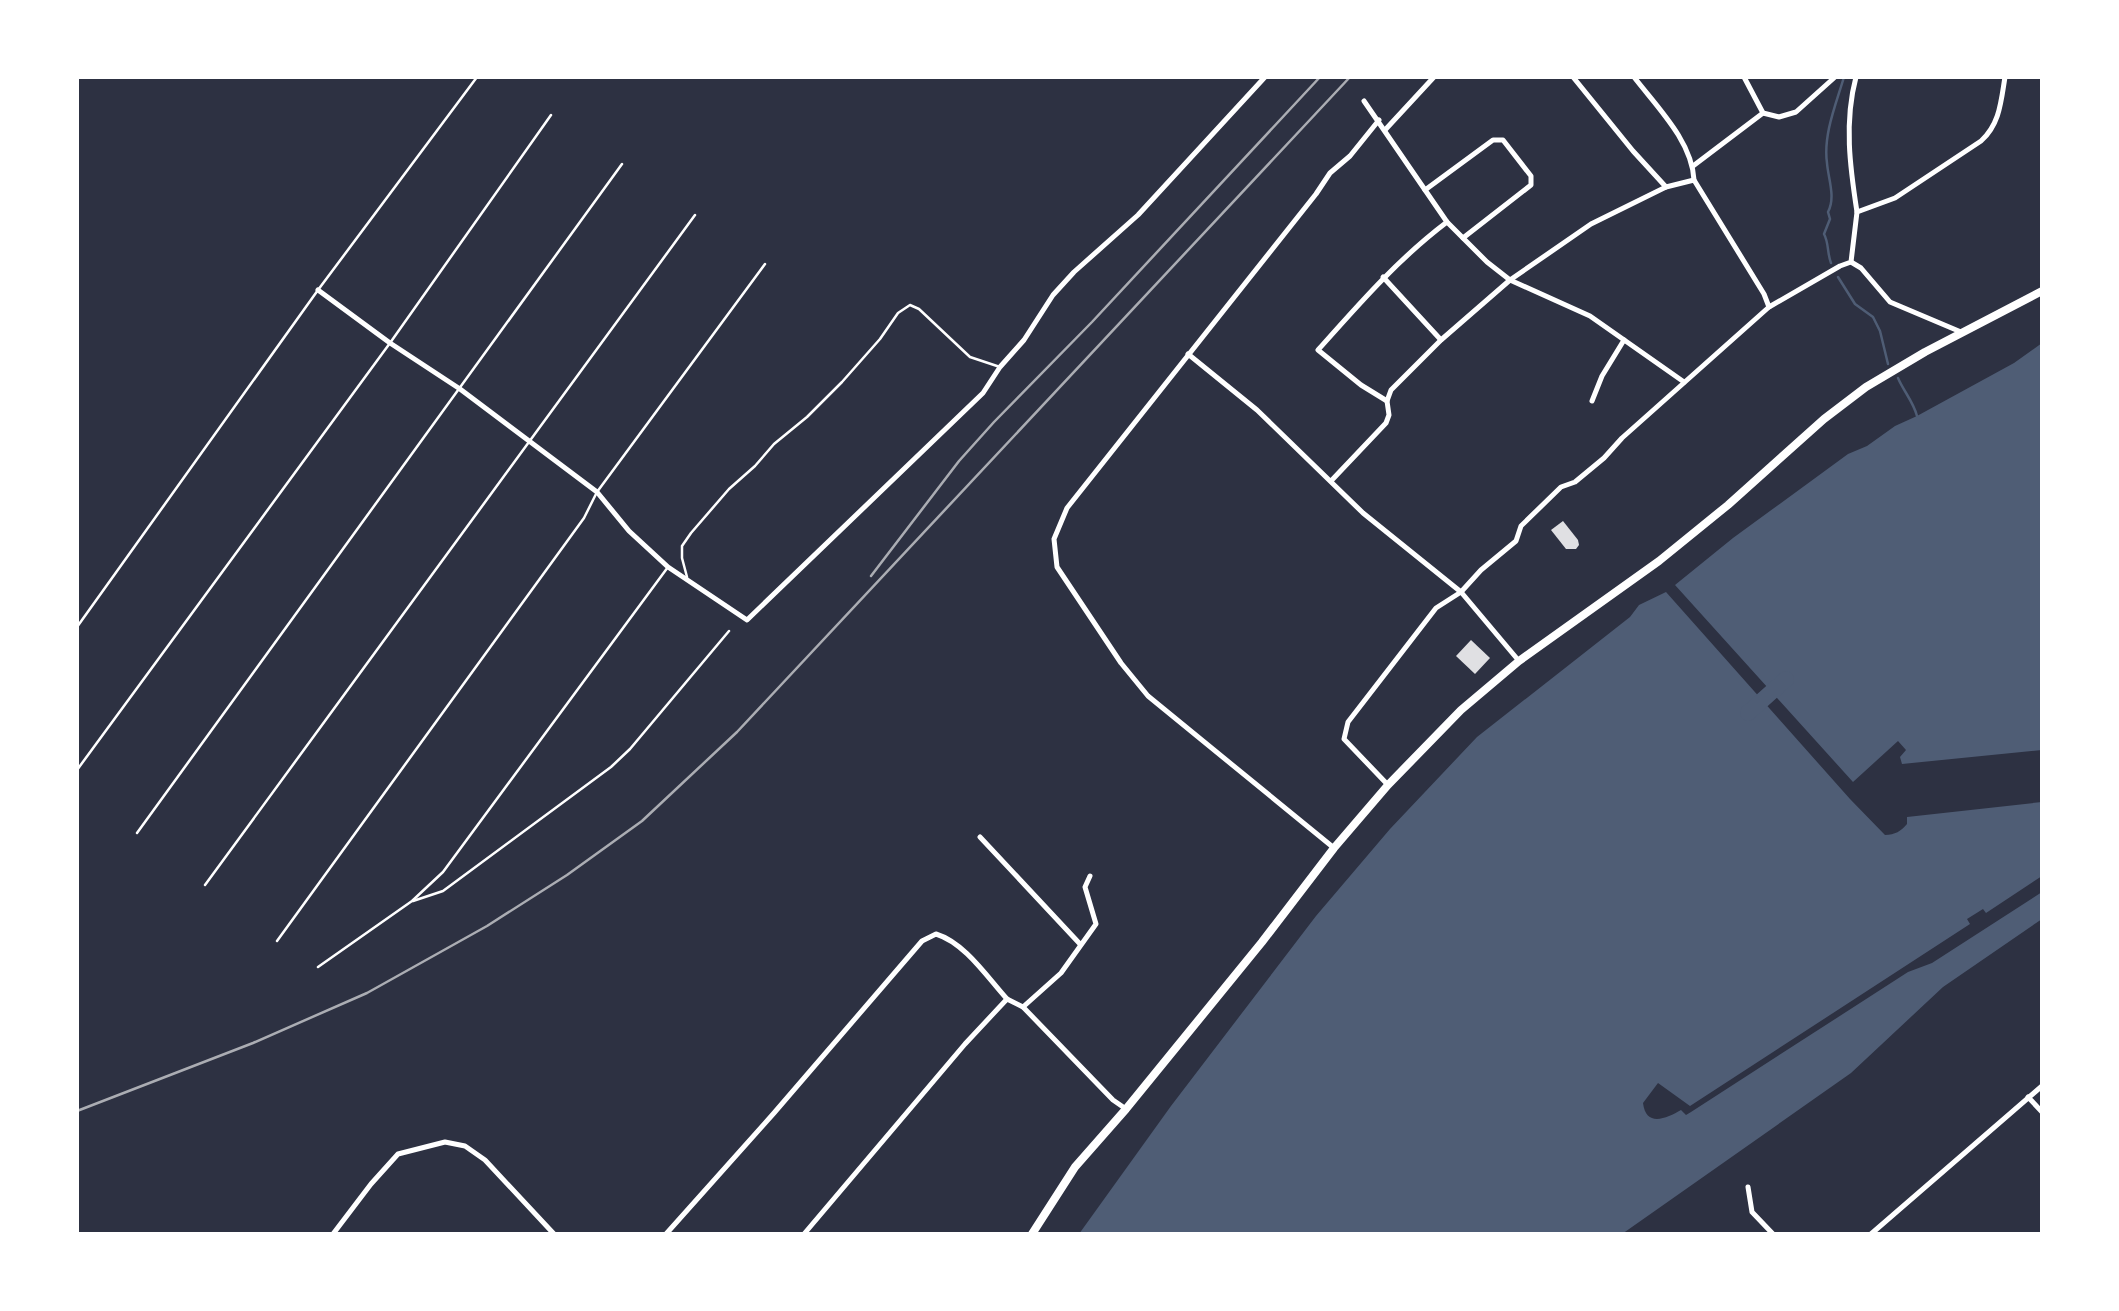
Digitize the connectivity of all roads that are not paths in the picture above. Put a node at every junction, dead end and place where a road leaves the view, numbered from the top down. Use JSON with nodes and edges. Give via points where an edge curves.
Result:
{"nodes":[{"id":1,"x":477,"y":77,"type":"edge"},
{"id":2,"x":1265,"y":77,"type":"edge"},
{"id":3,"x":1434,"y":77,"type":"edge"},
{"id":4,"x":1573,"y":77,"type":"edge"},
{"id":5,"x":1634,"y":77,"type":"edge"},
{"id":6,"x":1744,"y":77,"type":"edge"},
{"id":7,"x":1835,"y":77,"type":"edge"},
{"id":8,"x":1856,"y":77,"type":"edge"},
{"id":9,"x":2005,"y":77,"type":"edge"},
{"id":10,"x":1364,"y":101,"type":"dead end"},
{"id":11,"x":1763,"y":113,"type":"junction"},
{"id":12,"x":551,"y":115,"type":"dead end"},
{"id":13,"x":1379,"y":120,"type":"junction"},
{"id":14,"x":1385,"y":130,"type":"junction"},
{"id":15,"x":622,"y":164,"type":"dead end"},
{"id":16,"x":1693,"y":166,"type":"junction"},
{"id":17,"x":1694,"y":180,"type":"junction"},
{"id":18,"x":1666,"y":187,"type":"junction"},
{"id":19,"x":1425,"y":190,"type":"junction"},
{"id":20,"x":1857,"y":212,"type":"junction"},
{"id":21,"x":695,"y":215,"type":"dead end"},
{"id":22,"x":1447,"y":222,"type":"junction"},
{"id":23,"x":1463,"y":238,"type":"junction"},
{"id":24,"x":1851,"y":262,"type":"junction"},
{"id":25,"x":765,"y":264,"type":"dead end"},
{"id":26,"x":1383,"y":277,"type":"junction"},
{"id":27,"x":1510,"y":280,"type":"junction"},
{"id":28,"x":318,"y":290,"type":"junction"},
{"id":29,"x":2042,"y":291,"type":"edge"},
{"id":30,"x":1769,"y":307,"type":"junction"},
{"id":31,"x":1961,"y":332,"type":"junction"},
{"id":32,"x":1441,"y":340,"type":"junction"},
{"id":33,"x":1624,"y":340,"type":"junction"},
{"id":34,"x":390,"y":342,"type":"junction"},
{"id":35,"x":1188,"y":354,"type":"junction"},
{"id":36,"x":1000,"y":367,"type":"junction"},
{"id":37,"x":1684,"y":382,"type":"junction"},
{"id":38,"x":460,"y":389,"type":"junction"},
{"id":39,"x":1387,"y":401,"type":"junction"},
{"id":40,"x":1592,"y":401,"type":"dead end"},
{"id":41,"x":530,"y":440,"type":"junction"},
{"id":42,"x":1331,"y":481,"type":"junction"},
{"id":43,"x":597,"y":492,"type":"junction"},
{"id":44,"x":668,"y":568,"type":"junction"},
{"id":45,"x":688,"y":580,"type":"junction"},
{"id":46,"x":1461,"y":592,"type":"junction"},
{"id":47,"x":77,"y":627,"type":"edge"},
{"id":48,"x":729,"y":631,"type":"dead end"},
{"id":49,"x":1520,"y":661,"type":"junction"},
{"id":50,"x":77,"y":770,"type":"edge"},
{"id":51,"x":1388,"y":785,"type":"junction"},
{"id":52,"x":137,"y":833,"type":"dead end"},
{"id":53,"x":981,"y":837,"type":"dead end"},
{"id":54,"x":1334,"y":848,"type":"junction"},
{"id":55,"x":1090,"y":876,"type":"dead end"},
{"id":56,"x":205,"y":885,"type":"dead end"},
{"id":57,"x":412,"y":901,"type":"junction"},
{"id":58,"x":277,"y":941,"type":"dead end"},
{"id":59,"x":1080,"y":944,"type":"junction"},
{"id":60,"x":318,"y":967,"type":"dead end"},
{"id":61,"x":1007,"y":999,"type":"junction"},
{"id":62,"x":1023,"y":1007,"type":"junction"},
{"id":63,"x":2042,"y":1086,"type":"edge"},
{"id":64,"x":2028,"y":1097,"type":"junction"},
{"id":65,"x":1126,"y":1109,"type":"junction"},
{"id":66,"x":2042,"y":1112,"type":"edge"},
{"id":67,"x":1748,"y":1186,"type":"dead end"},
{"id":68,"x":333,"y":1234,"type":"edge"},
{"id":69,"x":554,"y":1234,"type":"edge"},
{"id":70,"x":666,"y":1234,"type":"edge"},
{"id":71,"x":804,"y":1234,"type":"edge"},
{"id":72,"x":1032,"y":1234,"type":"edge"},
{"id":73,"x":1773,"y":1234,"type":"edge"},
{"id":74,"x":1871,"y":1234,"type":"edge"}],
"edges":[{"from":1,"to":28,"type":"lane"},
{"from":2,"to":36,"type":"street","via":[[1138,215],[1074,272]]},
{"from":3,"to":14,"type":"street"},
{"from":4,"to":18,"type":"street"},
{"from":5,"to":16,"type":"street","via":[[1675,131]]},
{"from":6,"to":11,"type":"street"},
{"from":7,"to":11,"type":"street","via":[[1796,112],[1779,117]]},
{"from":8,"to":20,"type":"street","via":[[1850,100],[1849,160]]},
{"from":9,"to":20,"type":"street","via":[[1992,131],[1895,198]]},
{"from":10,"to":13,"type":"street"},
{"from":11,"to":16,"type":"street"},
{"from":12,"to":34,"type":"lane"},
{"from":13,"to":14,"type":"street"},
{"from":13,"to":35,"type":"street","via":[[1330,173]]},
{"from":14,"to":19,"type":"street"},
{"from":15,"to":38,"type":"lane"},
{"from":16,"to":17,"type":"street"},
{"from":17,"to":18,"type":"street"},
{"from":17,"to":30,"type":"street"},
{"from":18,"to":27,"type":"street","via":[[1591,224]]},
{"from":19,"to":22,"type":"street"},
{"from":19,"to":23,"type":"street","via":[[1493,141],[1503,140],[1531,176],[1531,185]]},
{"from":20,"to":24,"type":"street"},
{"from":21,"to":41,"type":"lane"},
{"from":22,"to":23,"type":"street"},
{"from":22,"to":26,"type":"street"},
{"from":23,"to":27,"type":"street"},
{"from":24,"to":30,"type":"street"},
{"from":24,"to":31,"type":"street","via":[[1890,302]]},
{"from":25,"to":43,"type":"lane"},
{"from":26,"to":32,"type":"street"},
{"from":26,"to":39,"type":"street","via":[[1318,350]]},
{"from":27,"to":32,"type":"street"},
{"from":27,"to":33,"type":"street","via":[[1590,316]]},
{"from":28,"to":34,"type":"street"},
{"from":28,"to":47,"type":"lane"},
{"from":29,"to":31,"type":"main road"},
{"from":30,"to":37,"type":"street"},
{"from":31,"to":49,"type":"main road","via":[[1866,387],[1659,561]]},
{"from":32,"to":39,"type":"street","via":[[1391,390]]},
{"from":33,"to":37,"type":"street"},
{"from":33,"to":40,"type":"street"},
{"from":34,"to":38,"type":"street"},
{"from":34,"to":50,"type":"lane"},
{"from":35,"to":42,"type":"street"},
{"from":35,"to":54,"type":"street","via":[[1067,508],[1054,539],[1057,567],[1148,696]]},
{"from":36,"to":45,"type":"street","via":[[983,393],[747,620]]},
{"from":36,"to":45,"type":"lane","via":[[970,357],[919,309],[910,305],[898,313],[842,382],[729,489],[691,533],[682,546]]},
{"from":37,"to":46,"type":"street","via":[[1604,458],[1575,482],[1561,487],[1521,526],[1516,541]]},
{"from":38,"to":41,"type":"street"},
{"from":38,"to":52,"type":"lane"},
{"from":39,"to":42,"type":"street","via":[[1390,415],[1386,423]]},
{"from":41,"to":43,"type":"street"},
{"from":41,"to":56,"type":"lane"},
{"from":42,"to":46,"type":"street","via":[[1363,513]]},
{"from":43,"to":44,"type":"street"},
{"from":43,"to":58,"type":"lane","via":[[584,518]]},
{"from":44,"to":45,"type":"street"},
{"from":44,"to":57,"type":"lane","via":[[443,872]]},
{"from":46,"to":49,"type":"street"},
{"from":46,"to":51,"type":"street","via":[[1436,608],[1348,722],[1344,739]]},
{"from":48,"to":57,"type":"lane","via":[[611,767],[443,891]]},
{"from":49,"to":51,"type":"main road","via":[[1461,710]]},
{"from":51,"to":54,"type":"main road"},
{"from":53,"to":59,"type":"street"},
{"from":54,"to":65,"type":"main road"},
{"from":55,"to":59,"type":"street","via":[[1085,887],[1096,924]]},
{"from":57,"to":60,"type":"lane"},
{"from":59,"to":62,"type":"street","via":[[1061,973]]},
{"from":61,"to":62,"type":"street"},
{"from":61,"to":70,"type":"street","via":[[946,937],[936,934],[922,941]]},
{"from":61,"to":71,"type":"street"},
{"from":62,"to":65,"type":"street"},
{"from":63,"to":64,"type":"street"},
{"from":64,"to":66,"type":"street"},
{"from":64,"to":74,"type":"street"},
{"from":65,"to":72,"type":"main road","via":[[1076,1167]]},
{"from":67,"to":73,"type":"street","via":[[1752,1212]]},
{"from":68,"to":69,"type":"street","via":[[398,1154],[445,1142],[465,1146],[485,1160]]}]}
